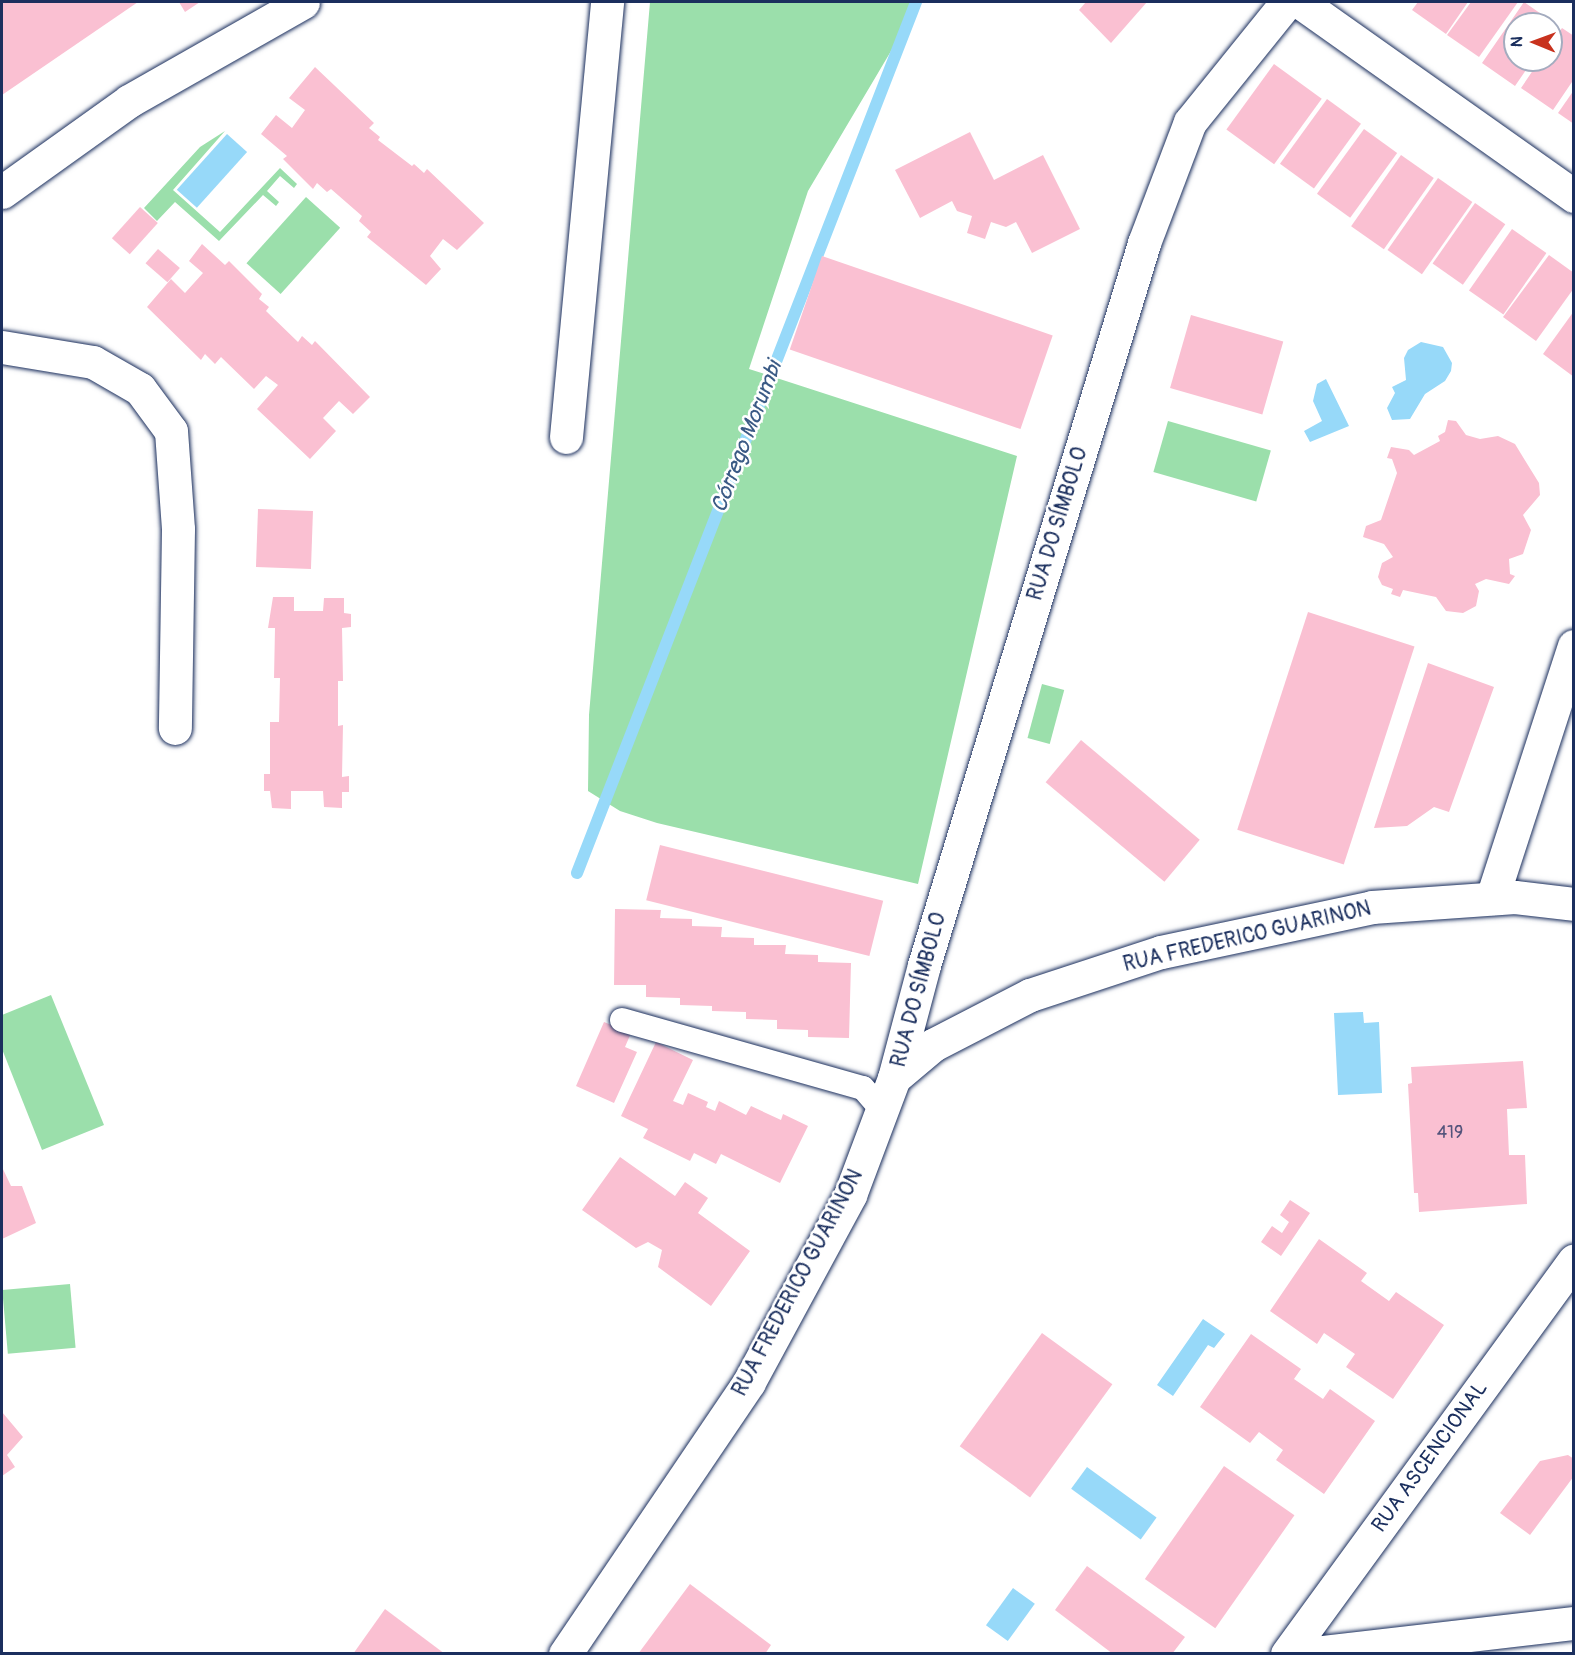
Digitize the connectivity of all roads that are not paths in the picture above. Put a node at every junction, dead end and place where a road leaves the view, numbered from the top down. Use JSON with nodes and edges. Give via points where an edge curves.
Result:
{"nodes":[{"id":1,"x":303,"y":2,"type":"edge"},
{"id":2,"x":607,"y":2,"type":"edge"},
{"id":3,"x":1287,"y":2,"type":"edge"},
{"id":4,"x":1300,"y":2,"type":"edge"},
{"id":5,"x":2,"y":192,"type":"edge"},
{"id":6,"x":1574,"y":196,"type":"edge"},
{"id":7,"x":2,"y":347,"type":"edge"},
{"id":8,"x":566,"y":437,"type":"dead end"},
{"id":9,"x":1574,"y":646,"type":"edge"},
{"id":10,"x":176,"y":728,"type":"dead end"},
{"id":11,"x":1492,"y":898,"type":"junction"},
{"id":12,"x":1574,"y":904,"type":"edge"},
{"id":13,"x":622,"y":1020,"type":"dead end"},
{"id":14,"x":894,"y":1078,"type":"junction"},
{"id":15,"x":882,"y":1110,"type":"junction"},
{"id":16,"x":1574,"y":1261,"type":"edge"},
{"id":17,"x":1574,"y":1623,"type":"edge"},
{"id":18,"x":565,"y":1653,"type":"edge"},
{"id":19,"x":1287,"y":1653,"type":"edge"},
{"id":20,"x":1306,"y":1653,"type":"edge"}],
"edges":[{"from":1,"to":5,"type":"street","via":[[129,101]]},
{"from":2,"to":8,"type":"street"},
{"from":3,"to":14,"type":"street","name":"RUA DO SÍMBOLO","via":[[1190,122],[1144,243],[924,965]]},
{"from":4,"to":6,"type":"street"},
{"from":7,"to":10,"type":"street","via":[[93,362],[140,389],[171,431],[178,528]]},
{"from":9,"to":11,"type":"street"},
{"from":11,"to":12,"type":"street","name":"RUA FREDERICO GUARINON"},
{"from":11,"to":14,"type":"street","name":"RUA FREDERICO GUARINON","via":[[1372,907],[1161,952],[1030,995],[933,1045]]},
{"from":13,"to":15,"type":"lane","via":[[863,1088]]},
{"from":14,"to":15,"type":"street","name":"RUA FREDERICO GUARINON"},
{"from":15,"to":18,"type":"street","name":"RUA FREDERICO GUARINON","via":[[850,1195],[749,1382]]},
{"from":16,"to":19,"type":"street","name":"RUA ASCENCIONAL"},
{"from":17,"to":20,"type":"street"}]}
